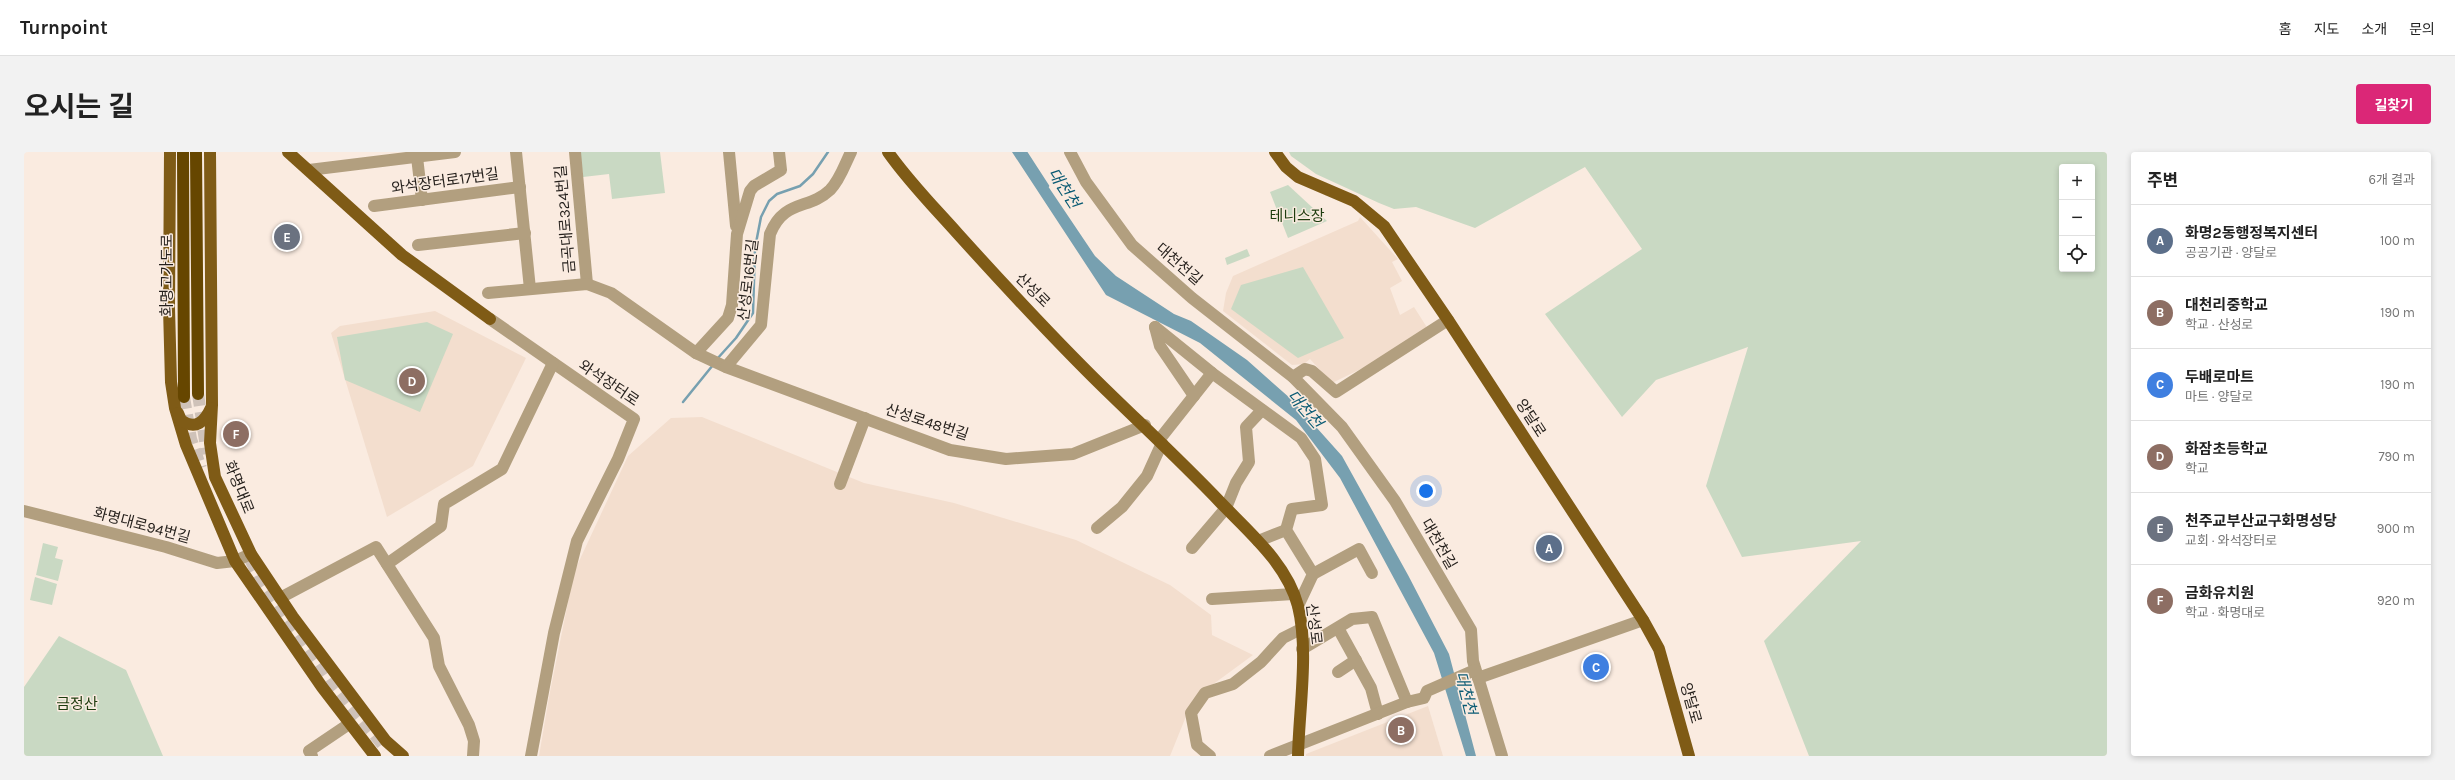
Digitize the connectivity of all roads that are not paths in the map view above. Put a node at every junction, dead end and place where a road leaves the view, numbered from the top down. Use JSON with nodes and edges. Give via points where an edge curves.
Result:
{"nodes":[{"id":1,"x":170,"y":152,"type":"edge"},
{"id":2,"x":184,"y":152,"type":"edge"},
{"id":3,"x":196,"y":152,"type":"edge"},
{"id":4,"x":210,"y":152,"type":"edge"},
{"id":5,"x":288,"y":152,"type":"edge"},
{"id":6,"x":455,"y":152,"type":"edge"},
{"id":7,"x":516,"y":152,"type":"edge"},
{"id":8,"x":575,"y":152,"type":"edge"},
{"id":9,"x":729,"y":152,"type":"edge"},
{"id":10,"x":779,"y":152,"type":"edge"},
{"id":11,"x":851,"y":152,"type":"edge"},
{"id":12,"x":888,"y":152,"type":"edge"},
{"id":13,"x":1070,"y":152,"type":"edge"},
{"id":14,"x":1275,"y":152,"type":"edge"},
{"id":15,"x":417,"y":157,"type":"junction"},
{"id":16,"x":309,"y":170,"type":"junction"},
{"id":17,"x":520,"y":187,"type":"junction"},
{"id":18,"x":422,"y":200,"type":"junction"},
{"id":19,"x":374,"y":206,"type":"dead end"},
{"id":20,"x":525,"y":233,"type":"junction"},
{"id":21,"x":737,"y":234,"type":"junction"},
{"id":22,"x":418,"y":245,"type":"dead end"},
{"id":23,"x":587,"y":284,"type":"junction"},
{"id":24,"x":530,"y":289,"type":"junction"},
{"id":25,"x":488,"y":293,"type":"dead end"},
{"id":26,"x":210,"y":302,"type":"junction"},
{"id":27,"x":169,"y":308,"type":"junction"},
{"id":28,"x":490,"y":320,"type":"joint"},
{"id":29,"x":1448,"y":320,"type":"junction"},
{"id":30,"x":183,"y":349,"type":"junction"},
{"id":31,"x":196,"y":349,"type":"junction"},
{"id":32,"x":696,"y":353,"type":"junction"},
{"id":33,"x":553,"y":364,"type":"junction"},
{"id":34,"x":726,"y":367,"type":"junction"},
{"id":35,"x":1212,"y":373,"type":"junction"},
{"id":36,"x":1292,"y":377,"type":"junction"},
{"id":37,"x":1336,"y":392,"type":"junction"},
{"id":38,"x":198,"y":394,"type":"tunnel mouth"},
{"id":39,"x":1194,"y":396,"type":"junction"},
{"id":40,"x":184,"y":397,"type":"tunnel mouth"},
{"id":41,"x":1320,"y":404,"type":"junction"},
{"id":42,"x":212,"y":405,"type":"junction"},
{"id":43,"x":175,"y":408,"type":"junction"},
{"id":44,"x":1262,"y":410,"type":"junction"},
{"id":45,"x":865,"y":418,"type":"junction"},
{"id":46,"x":1145,"y":425,"type":"junction"},
{"id":47,"x":1161,"y":442,"type":"junction"},
{"id":48,"x":840,"y":484,"type":"dead end"},
{"id":49,"x":1226,"y":508,"type":"junction"},
{"id":50,"x":24,"y":511,"type":"edge"},
{"id":51,"x":1097,"y":528,"type":"dead end"},
{"id":52,"x":1286,"y":530,"type":"junction"},
{"id":53,"x":1258,"y":541,"type":"junction"},
{"id":54,"x":1192,"y":548,"type":"dead end"},
{"id":55,"x":251,"y":554,"type":"junction"},
{"id":56,"x":235,"y":561,"type":"junction"},
{"id":57,"x":387,"y":564,"type":"junction"},
{"id":58,"x":1313,"y":574,"type":"junction"},
{"id":59,"x":1372,"y":574,"type":"dead end"},
{"id":60,"x":1293,"y":594,"type":"junction"},
{"id":61,"x":280,"y":598,"type":"junction"},
{"id":62,"x":1212,"y":599,"type":"dead end"},
{"id":63,"x":1298,"y":606,"type":"junction"},
{"id":64,"x":1643,"y":620,"type":"junction"},
{"id":65,"x":1338,"y":628,"type":"junction"},
{"id":66,"x":1301,"y":629,"type":"junction"},
{"id":67,"x":1302,"y":649,"type":"junction"},
{"id":68,"x":1356,"y":660,"type":"junction"},
{"id":69,"x":1338,"y":672,"type":"dead end"},
{"id":70,"x":1474,"y":674,"type":"junction"},
{"id":71,"x":1407,"y":702,"type":"junction"},
{"id":72,"x":1378,"y":714,"type":"junction"},
{"id":73,"x":349,"y":724,"type":"junction"},
{"id":74,"x":1298,"y":750,"type":"edge"},
{"id":75,"x":312,"y":756,"type":"edge"},
{"id":76,"x":375,"y":756,"type":"edge"},
{"id":77,"x":403,"y":756,"type":"edge"},
{"id":78,"x":473,"y":756,"type":"edge"},
{"id":79,"x":531,"y":756,"type":"edge"},
{"id":80,"x":1210,"y":756,"type":"edge"},
{"id":81,"x":1270,"y":756,"type":"edge"},
{"id":82,"x":1502,"y":756,"type":"edge"},
{"id":83,"x":1689,"y":756,"type":"edge"}],
"edges":[{"from":1,"to":27,"type":"main road"},
{"from":2,"to":30,"type":"highway","name":"화명고가도로"},
{"from":3,"to":31,"type":"highway","name":"화명고가도로"},
{"from":4,"to":26,"type":"main road","name":"화명대로"},
{"from":5,"to":16,"type":"main road","name":"와석장터로"},
{"from":6,"to":15,"type":"street"},
{"from":7,"to":17,"type":"street"},
{"from":8,"to":23,"type":"street","name":"금곡대로324번길"},
{"from":9,"to":21,"type":"street"},
{"from":10,"to":21,"type":"street","via":[[781,170],[750,191]]},
{"from":11,"to":34,"type":"street","name":"산성로16번길","via":[[836,184],[829,191],[780,215],[774,224],[770,234],[761,326]]},
{"from":12,"to":46,"type":"main road","name":"산성로","via":[[914,186],[986,265],[1103,387]]},
{"from":13,"to":36,"type":"street","name":"대천천길","via":[[1086,182],[1132,244],[1192,298]]},
{"from":14,"to":29,"type":"main road","name":"양달로","via":[[1286,167],[1298,177],[1354,201],[1384,226]]},
{"from":15,"to":16,"type":"street"},
{"from":15,"to":18,"type":"street"},
{"from":16,"to":28,"type":"main road","name":"와석장터로","via":[[402,255]]},
{"from":17,"to":18,"type":"street","name":"와석장터로17번길"},
{"from":17,"to":20,"type":"street"},
{"from":18,"to":19,"type":"street","name":"와석장터로17번길"},
{"from":20,"to":22,"type":"street"},
{"from":20,"to":24,"type":"street"},
{"from":21,"to":32,"type":"street","via":[[732,305],[728,318]]},
{"from":23,"to":24,"type":"street"},
{"from":23,"to":32,"type":"street","name":"산성로48번길","via":[[611,293]]},
{"from":24,"to":25,"type":"street"},
{"from":26,"to":31,"type":"main road"},
{"from":26,"to":42,"type":"main road","name":"화명대로"},
{"from":27,"to":30,"type":"main road"},
{"from":27,"to":43,"type":"main road","via":[[171,382]]},
{"from":28,"to":33,"type":"street","name":"와석장터로"},
{"from":29,"to":37,"type":"street"},
{"from":29,"to":64,"type":"main road","name":"양달로"},
{"from":30,"to":40,"type":"highway","name":"화명고가도로"},
{"from":31,"to":38,"type":"highway","name":"화명고가도로"},
{"from":32,"to":34,"type":"street","name":"산성로48번길"},
{"from":33,"to":57,"type":"street","via":[[502,469],[444,504],[440,526]]},
{"from":33,"to":79,"type":"street","name":"와석장터로","via":[[634,419],[618,459],[577,541],[554,633]]},
{"from":34,"to":45,"type":"street","name":"산성로48번길"},
{"from":35,"to":39,"type":"street"},
{"from":35,"to":39,"type":"street","via":[[1155,327],[1160,346]]},
{"from":35,"to":44,"type":"street"},
{"from":36,"to":37,"type":"street","via":[[1305,369],[1312,370]]},
{"from":36,"to":41,"type":"street","name":"대천천길"},
{"from":37,"to":41,"type":"street"},
{"from":39,"to":47,"type":"street"},
{"from":41,"to":70,"type":"street","name":"대천천길","via":[[1342,427],[1395,501],[1471,630]]},
{"from":42,"to":43,"type":"main road","via":[[206,419],[200,424],[193,425],[182,420]]},
{"from":42,"to":55,"type":"main road","name":"화명대로","via":[[210,443],[215,477]]},
{"from":43,"to":56,"type":"main road","via":[[186,445]]},
{"from":44,"to":49,"type":"street","via":[[1246,427],[1249,462],[1236,483]]},
{"from":44,"to":52,"type":"street","via":[[1301,438],[1315,459],[1322,505],[1292,509]]},
{"from":45,"to":46,"type":"street","name":"산성로48번길","via":[[950,450],[1006,459],[1073,454]]},
{"from":45,"to":48,"type":"street"},
{"from":46,"to":47,"type":"main road","name":"산성로"},
{"from":47,"to":49,"type":"main road","name":"산성로"},
{"from":47,"to":51,"type":"street","via":[[1147,476],[1122,507]]},
{"from":49,"to":53,"type":"main road","name":"산성로"},
{"from":49,"to":54,"type":"street"},
{"from":50,"to":56,"type":"street","name":"화명대로94번길","via":[[166,547],[217,563]]},
{"from":52,"to":53,"type":"street"},
{"from":52,"to":58,"type":"street"},
{"from":53,"to":60,"type":"main road","name":"산성로","via":[[1279,566]]},
{"from":55,"to":56,"type":"street","name":"화명대로94번길"},
{"from":55,"to":61,"type":"main road","name":"화명대로"},
{"from":56,"to":73,"type":"main road"},
{"from":57,"to":61,"type":"street","via":[[376,547]]},
{"from":57,"to":78,"type":"street","via":[[434,638],[439,666],[469,725],[474,741]]},
{"from":58,"to":59,"type":"street","via":[[1360,549]]},
{"from":58,"to":63,"type":"street"},
{"from":60,"to":62,"type":"street"},
{"from":60,"to":63,"type":"main road","name":"산성로"},
{"from":61,"to":77,"type":"main road","name":"화명대로","via":[[386,741]]},
{"from":63,"to":66,"type":"main road","name":"산성로"},
{"from":64,"to":70,"type":"street"},
{"from":64,"to":83,"type":"main road","name":"양달로","via":[[1659,649]]},
{"from":65,"to":67,"type":"street"},
{"from":65,"to":68,"type":"street"},
{"from":65,"to":71,"type":"street","via":[[1352,619],[1372,616]]},
{"from":66,"to":67,"type":"main road","name":"산성로"},
{"from":66,"to":80,"type":"street","via":[[1283,638],[1260,662],[1233,684],[1205,693],[1191,713],[1197,745]]},
{"from":67,"to":74,"type":"main road","name":"산성로"},
{"from":68,"to":69,"type":"street"},
{"from":68,"to":72,"type":"street","via":[[1371,688]]},
{"from":70,"to":71,"type":"street","via":[[1434,688],[1428,691],[1424,698]]},
{"from":70,"to":82,"type":"street","name":"대천천길"},
{"from":71,"to":72,"type":"street"},
{"from":72,"to":74,"type":"street"},
{"from":73,"to":75,"type":"street","via":[[309,751]]},
{"from":73,"to":76,"type":"main road"},
{"from":74,"to":81,"type":"street"}]}
